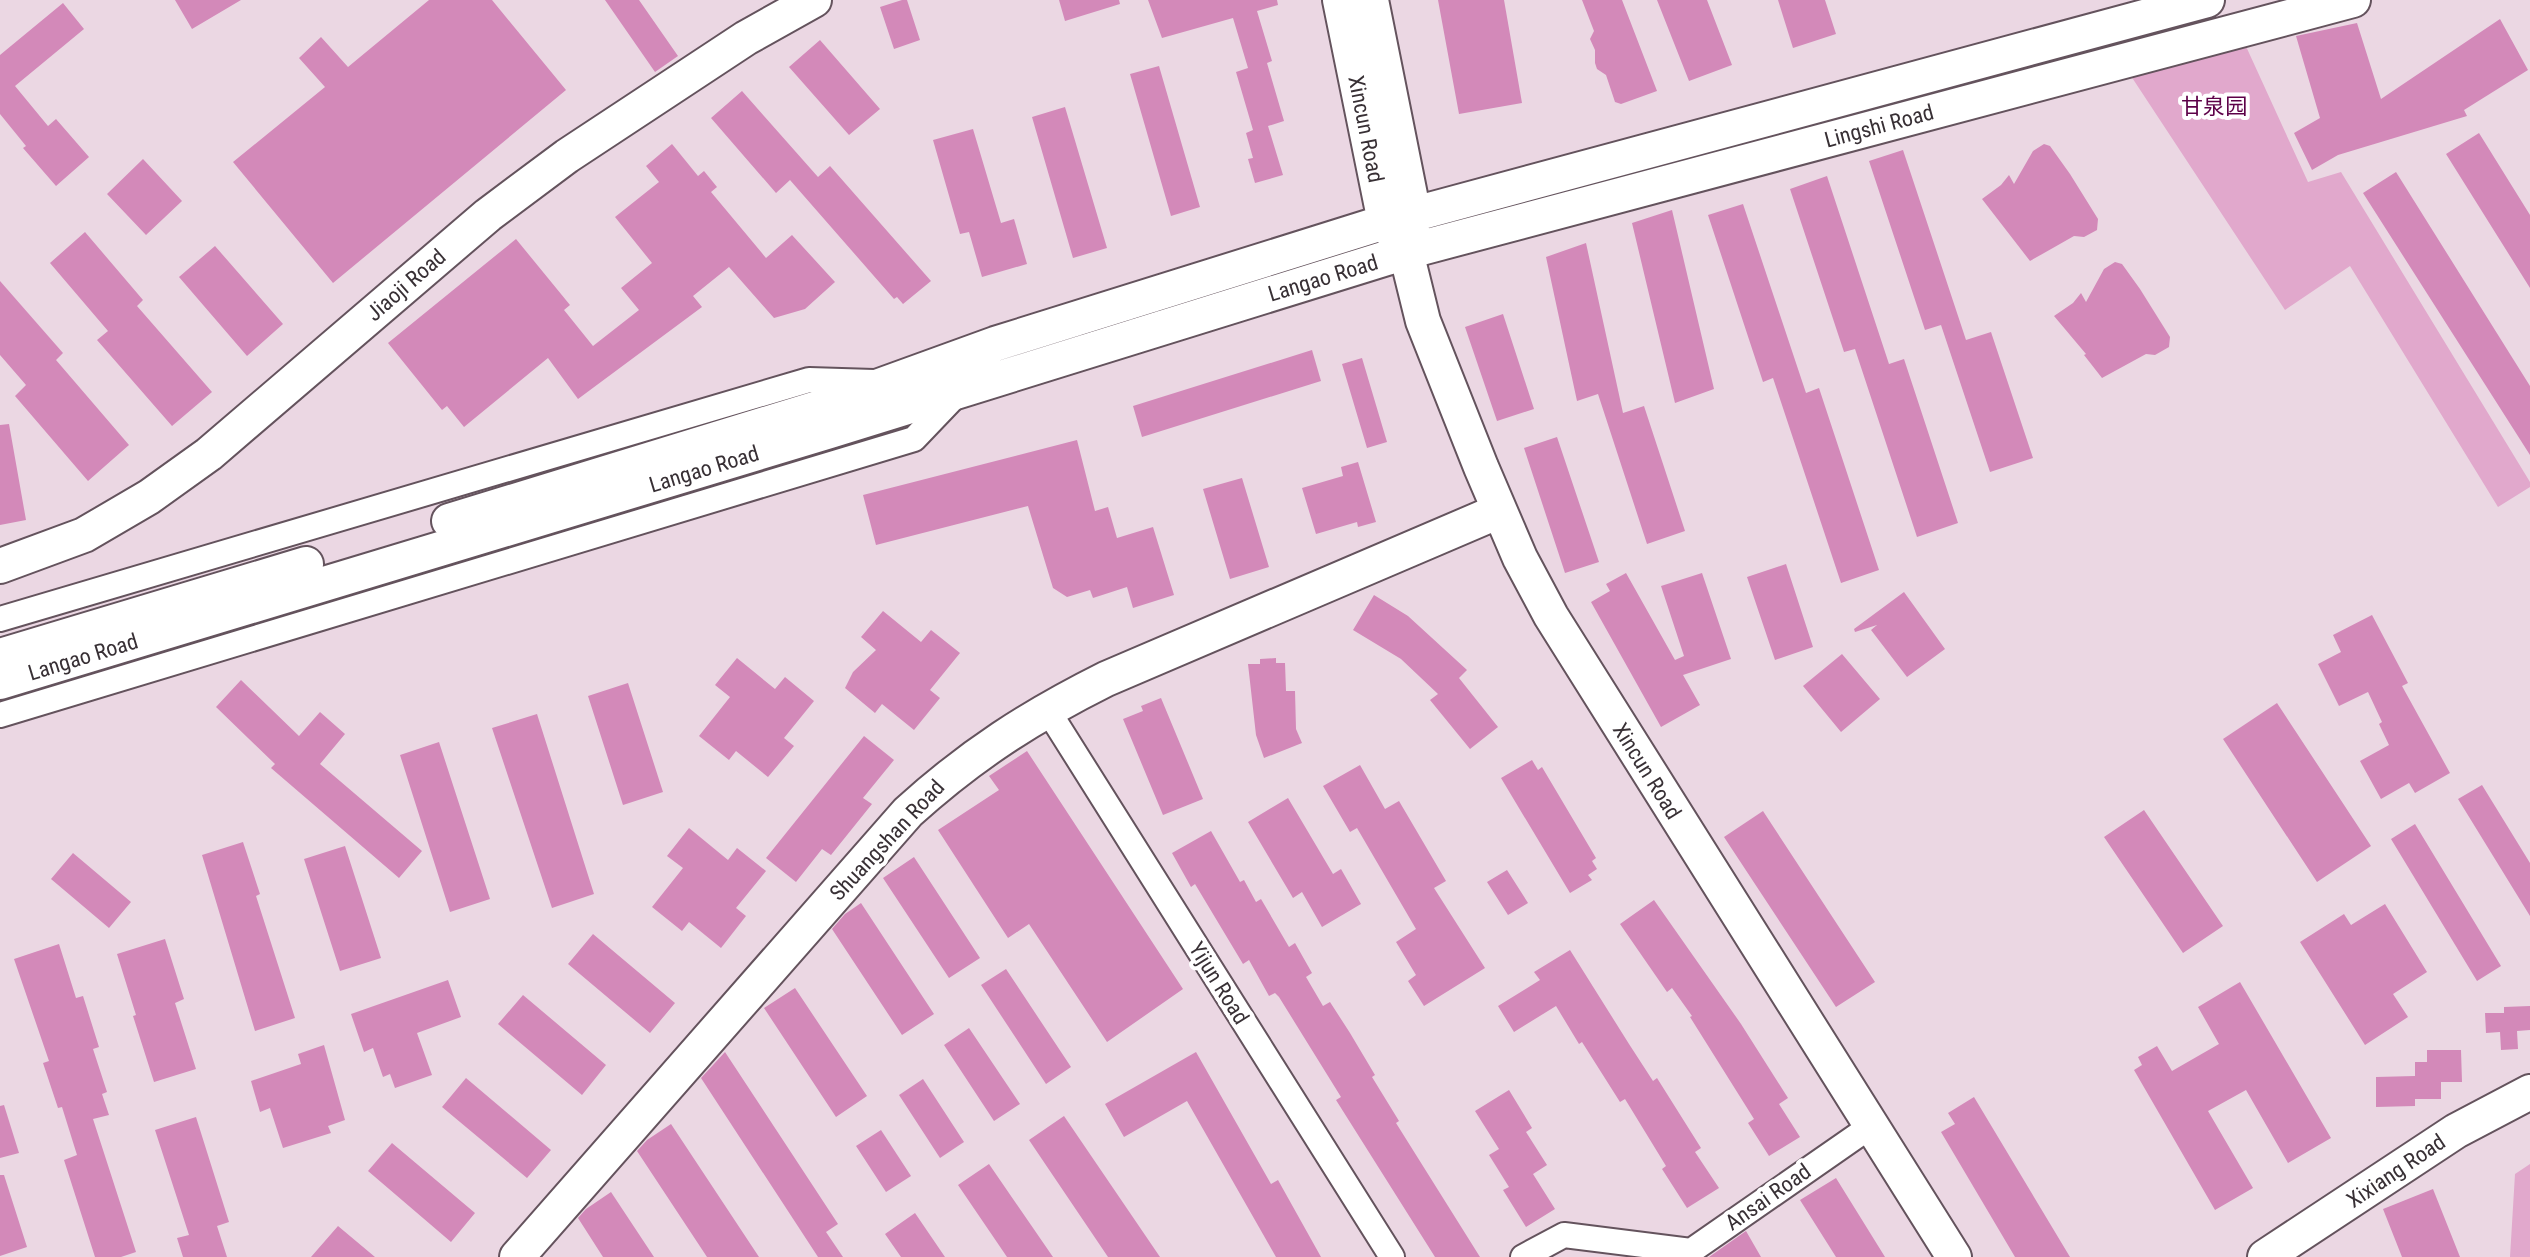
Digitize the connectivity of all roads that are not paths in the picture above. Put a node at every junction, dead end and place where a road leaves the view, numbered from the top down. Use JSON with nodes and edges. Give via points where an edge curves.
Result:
{"nodes":[{"id":1,"x":814,"y":0,"type":"edge"},
{"id":2,"x":1340,"y":0,"type":"edge"},
{"id":3,"x":1371,"y":0,"type":"edge"},
{"id":4,"x":2207,"y":0,"type":"edge"},
{"id":5,"x":2353,"y":0,"type":"edge"},
{"id":6,"x":1399,"y":219,"type":"junction"},
{"id":7,"x":1406,"y":252,"type":"junction"},
{"id":8,"x":888,"y":382,"type":"junction"},
{"id":9,"x":960,"y":390,"type":"junction"},
{"id":10,"x":1499,"y":511,"type":"junction"},
{"id":11,"x":375,"y":555,"type":"junction"},
{"id":12,"x":0,"y":566,"type":"edge"},
{"id":13,"x":0,"y":619,"type":"edge"},
{"id":14,"x":0,"y":656,"type":"edge"},
{"id":15,"x":0,"y":682,"type":"edge"},
{"id":16,"x":1047,"y":709,"type":"junction"},
{"id":17,"x":0,"y":715,"type":"edge"},
{"id":18,"x":2530,"y":1092,"type":"edge"},
{"id":19,"x":1871,"y":1126,"type":"junction"},
{"id":20,"x":517,"y":1257,"type":"edge"},
{"id":21,"x":1392,"y":1257,"type":"edge"},
{"id":22,"x":1523,"y":1257,"type":"edge"},
{"id":23,"x":1954,"y":1257,"type":"edge"},
{"id":24,"x":2265,"y":1257,"type":"edge"}],
"edges":[{"from":1,"to":12,"type":"main road","name":"Jiaoji Road","via":[[669,86],[522,189],[209,454],[149,497],[84,535]]},
{"from":2,"to":6,"type":"main road","name":"Xincun Road"},
{"from":3,"to":6,"type":"main road","name":"Xincun Road"},
{"from":4,"to":6,"type":"main road","name":"Lingshi Road"},
{"from":5,"to":7,"type":"main road","name":"Lingshi Road"},
{"from":6,"to":7,"type":"main road","name":"Xincun Road"},
{"from":6,"to":8,"type":"main road","name":"Langao Road"},
{"from":7,"to":9,"type":"main road","name":"Langao Road"},
{"from":7,"to":10,"type":"main road","name":"Xincun Road","via":[[1423,321]]},
{"from":8,"to":11,"type":"main road","name":"Langao Road"},
{"from":8,"to":13,"type":"street","via":[[809,380]]},
{"from":9,"to":11,"type":"main road","name":"Langao Road"},
{"from":9,"to":17,"type":"street","via":[[914,439]]},
{"from":10,"to":16,"type":"main road","name":"Shuangshan Road"},
{"from":10,"to":19,"type":"main road","name":"Xincun Road","via":[[1579,664]]},
{"from":11,"to":14,"type":"main road","name":"Langao Road"},
{"from":11,"to":15,"type":"main road","name":"Langao Road"},
{"from":16,"to":20,"type":"main road","name":"Shuangshan Road","via":[[951,772],[908,812]]},
{"from":16,"to":21,"type":"street","name":"Yijun Road"},
{"from":18,"to":24,"type":"main road","name":"Xixiang Road","via":[[2456,1131]]},
{"from":19,"to":22,"type":"street","name":"Ansai Road","via":[[1691,1251],[1564,1235]]},
{"from":19,"to":23,"type":"main road","name":"Xincun Road"}]}
